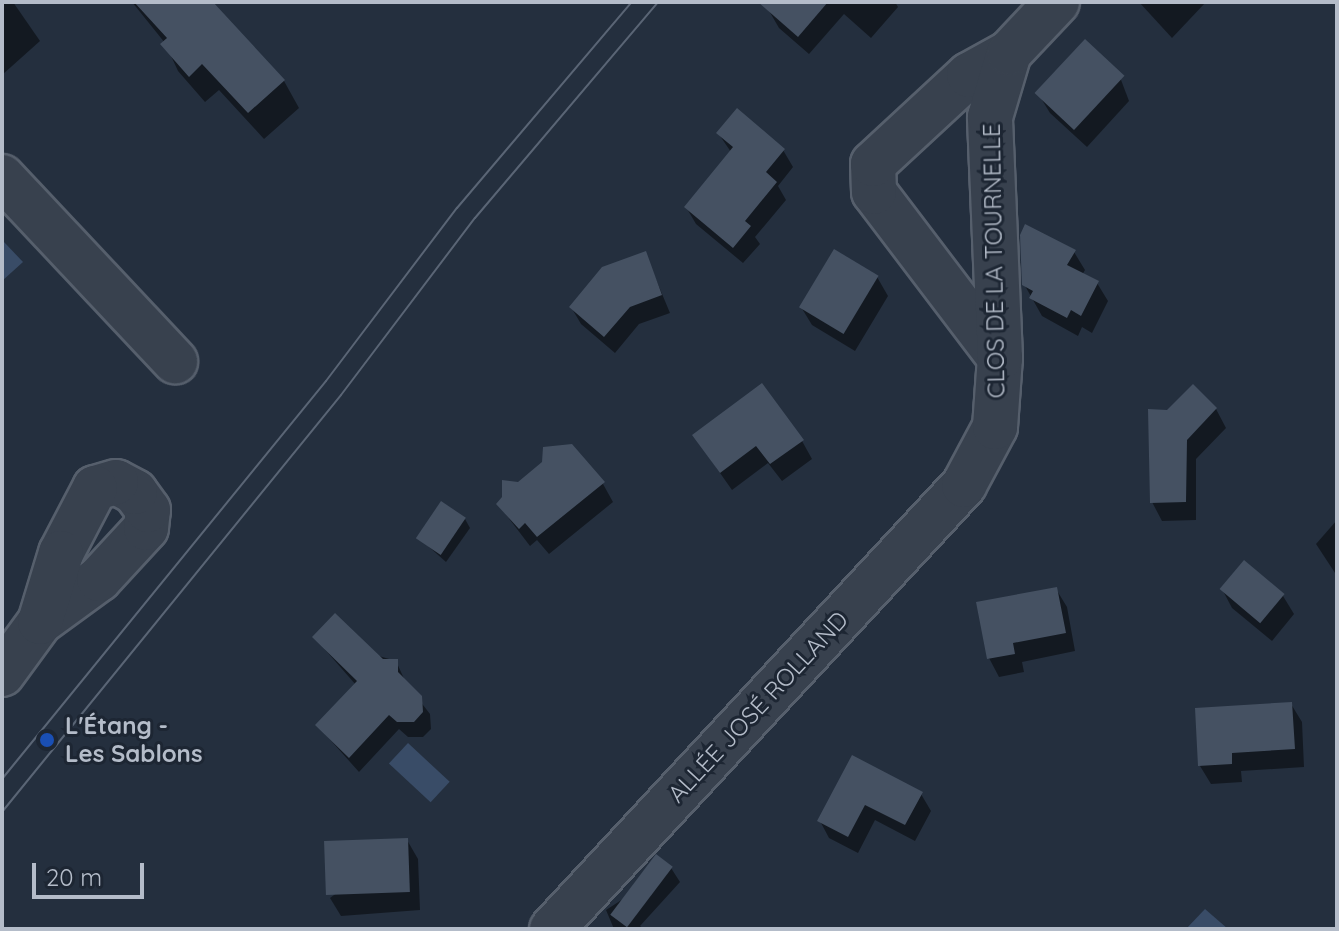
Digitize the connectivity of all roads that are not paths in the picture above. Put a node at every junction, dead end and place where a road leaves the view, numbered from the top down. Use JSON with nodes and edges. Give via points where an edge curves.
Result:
{"nodes":[{"id":1,"x":1057,"y":2,"type":"edge"},
{"id":2,"x":1009,"y":53,"type":"junction"},
{"id":3,"x":2,"y":177,"type":"edge"},
{"id":4,"x":1000,"y":358,"type":"junction"},
{"id":5,"x":175,"y":361,"type":"dead end"},
{"id":6,"x":964,"y":485,"type":"joint"},
{"id":7,"x":40,"y":622,"type":"dead end"},
{"id":8,"x":2,"y":674,"type":"edge"},
{"id":9,"x":552,"y":929,"type":"edge"}],
"edges":[{"from":1,"to":2,"type":"street","name":"CLOS DE LA TOURNELLE"},
{"from":2,"to":4,"type":"street","name":"CLOS DE LA TOURNELLE","via":[[990,117]]},
{"from":2,"to":4,"type":"street","via":[[969,75],[873,164],[874,192]]},
{"from":3,"to":5,"type":"street"},
{"from":4,"to":6,"type":"street","name":"CLOS DE LA TOURNELLE","via":[[995,427]]},
{"from":6,"to":9,"type":"street","name":"ALLÉE JOSÉ ROLLAND"},
{"from":7,"to":8,"type":"street"}]}
